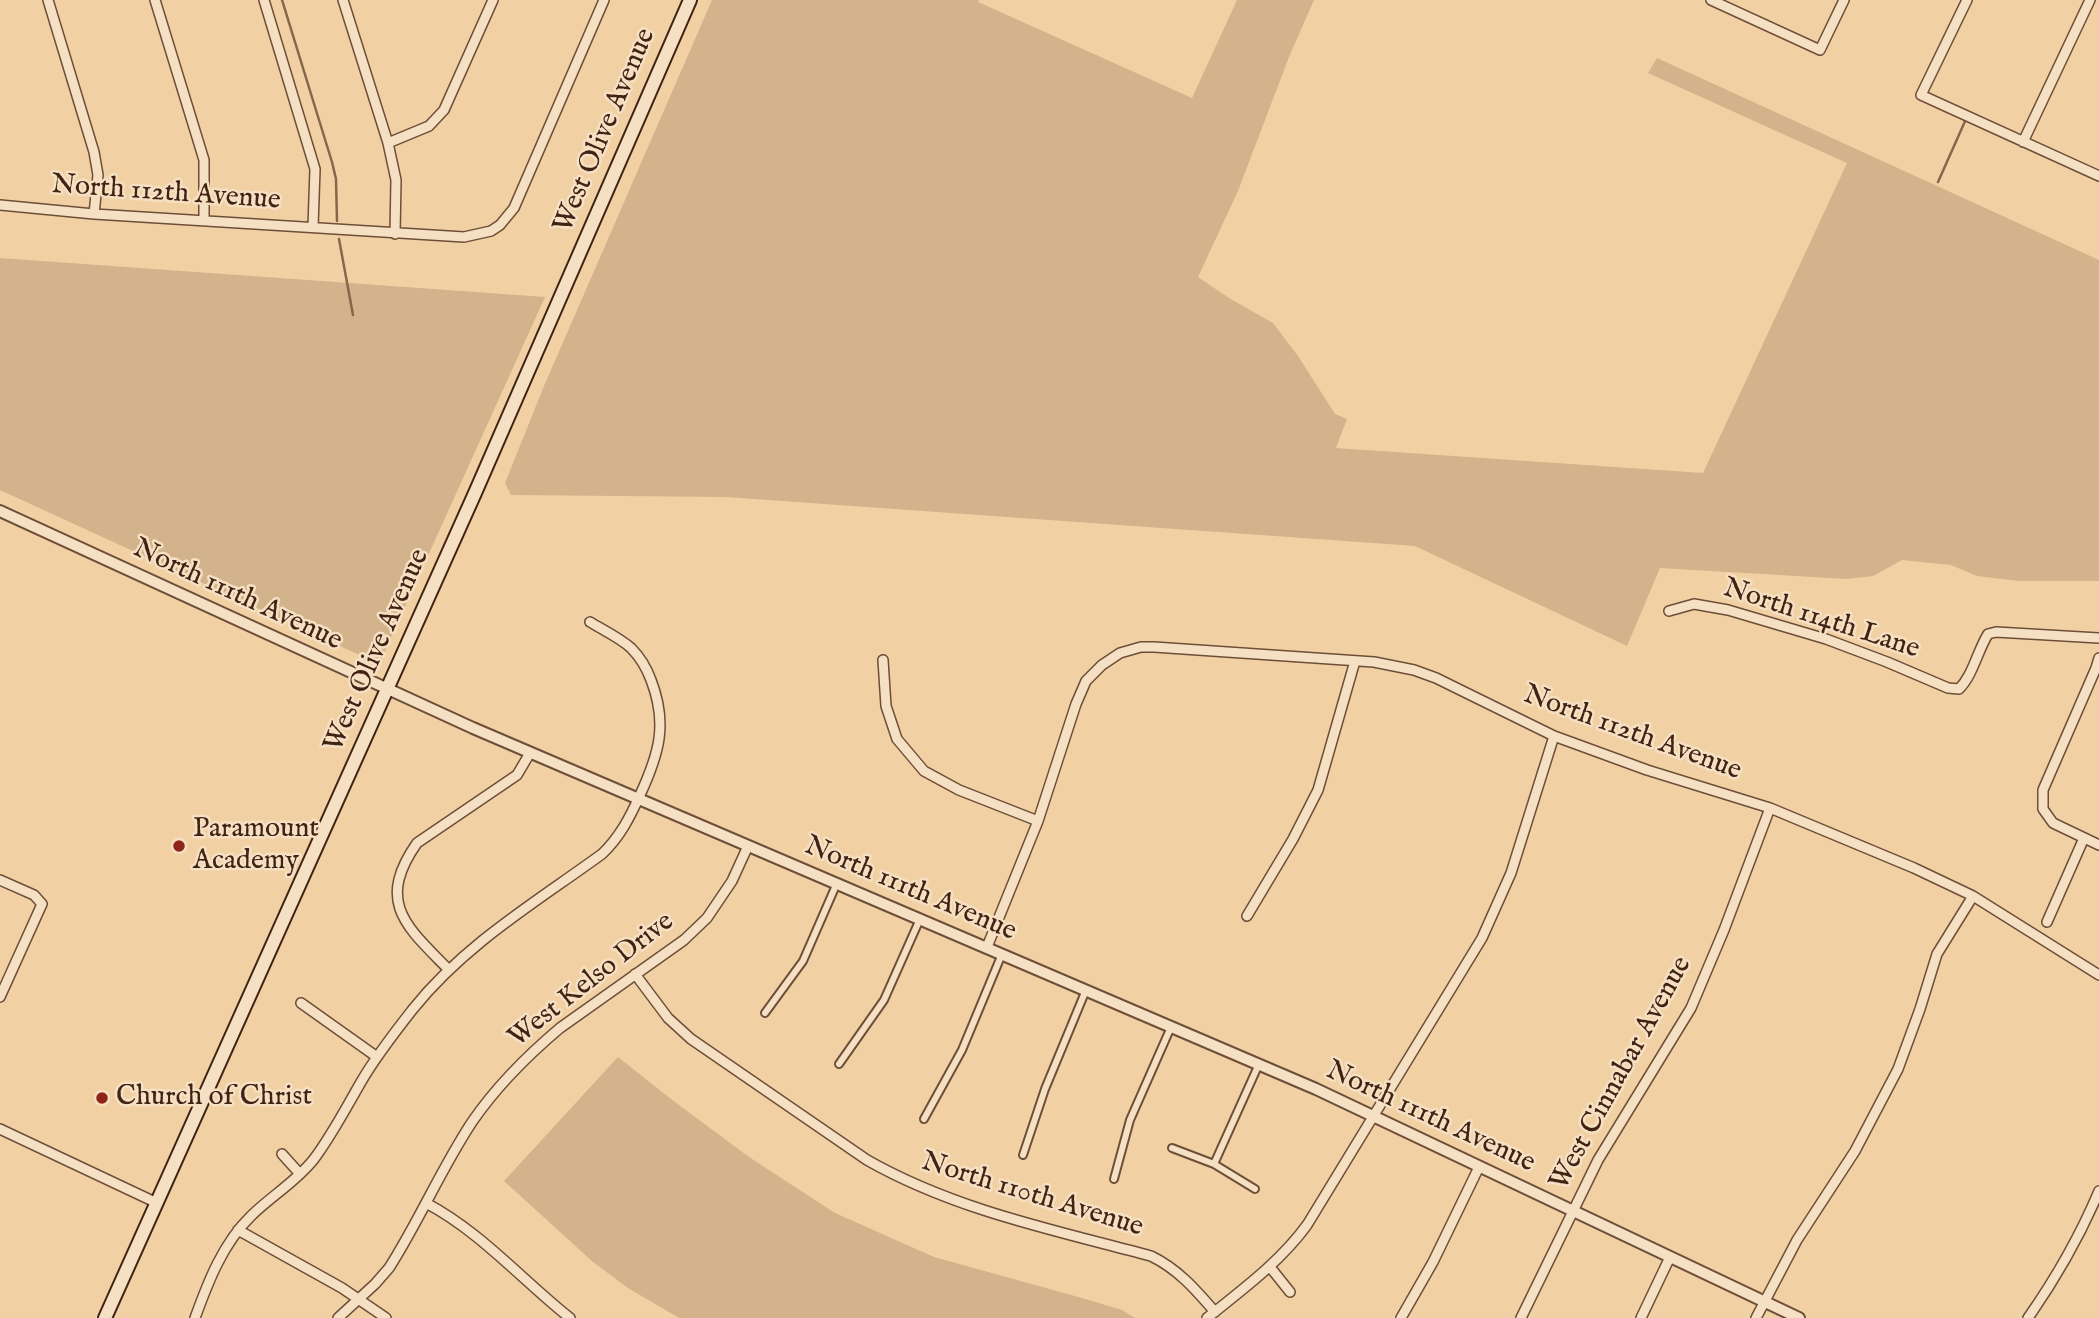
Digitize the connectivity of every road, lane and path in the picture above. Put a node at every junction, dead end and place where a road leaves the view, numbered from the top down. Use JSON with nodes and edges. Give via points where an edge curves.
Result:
{"nodes":[{"id":1,"x":48,"y":0,"type":"edge"},
{"id":2,"x":155,"y":0,"type":"edge"},
{"id":3,"x":264,"y":0,"type":"edge"},
{"id":4,"x":343,"y":0,"type":"edge"},
{"id":5,"x":493,"y":0,"type":"edge"},
{"id":6,"x":604,"y":0,"type":"edge"},
{"id":7,"x":690,"y":0,"type":"edge"},
{"id":8,"x":1844,"y":0,"type":"edge"},
{"id":9,"x":1967,"y":0,"type":"edge"},
{"id":10,"x":2090,"y":0,"type":"edge"},
{"id":11,"x":1717,"y":1,"type":"edge"},
{"id":12,"x":2023,"y":142,"type":"junction"},
{"id":13,"x":388,"y":143,"type":"junction"},
{"id":14,"x":2099,"y":176,"type":"edge"},
{"id":15,"x":0,"y":205,"type":"edge"},
{"id":16,"x":94,"y":214,"type":"junction"},
{"id":17,"x":204,"y":219,"type":"junction"},
{"id":18,"x":313,"y":227,"type":"junction"},
{"id":19,"x":395,"y":234,"type":"junction"},
{"id":20,"x":0,"y":511,"type":"edge"},
{"id":21,"x":1669,"y":611,"type":"dead end"},
{"id":22,"x":590,"y":622,"type":"dead end"},
{"id":23,"x":2099,"y":638,"type":"edge"},
{"id":24,"x":2099,"y":658,"type":"edge"},
{"id":25,"x":883,"y":660,"type":"dead end"},
{"id":26,"x":1355,"y":661,"type":"junction"},
{"id":27,"x":388,"y":690,"type":"junction"},
{"id":28,"x":1554,"y":736,"type":"junction"},
{"id":29,"x":530,"y":753,"type":"junction"},
{"id":30,"x":639,"y":799,"type":"junction"},
{"id":31,"x":1770,"y":808,"type":"junction"},
{"id":32,"x":1038,"y":821,"type":"junction"},
{"id":33,"x":2084,"y":838,"type":"junction"},
{"id":34,"x":2099,"y":845,"type":"edge"},
{"id":35,"x":748,"y":846,"type":"junction"},
{"id":36,"x":0,"y":880,"type":"edge"},
{"id":37,"x":837,"y":883,"type":"junction"},
{"id":38,"x":1973,"y":896,"type":"junction"},
{"id":39,"x":1247,"y":916,"type":"dead end"},
{"id":40,"x":920,"y":919,"type":"junction"},
{"id":41,"x":2047,"y":922,"type":"dead end"},
{"id":42,"x":987,"y":947,"type":"junction"},
{"id":43,"x":1002,"y":954,"type":"junction"},
{"id":44,"x":449,"y":970,"type":"junction"},
{"id":45,"x":635,"y":974,"type":"junction"},
{"id":46,"x":2099,"y":975,"type":"edge"},
{"id":47,"x":1086,"y":990,"type":"junction"},
{"id":48,"x":0,"y":997,"type":"edge"},
{"id":49,"x":301,"y":1003,"type":"dead end"},
{"id":50,"x":765,"y":1013,"type":"dead end"},
{"id":51,"x":1171,"y":1027,"type":"junction"},
{"id":52,"x":377,"y":1057,"type":"junction"},
{"id":53,"x":839,"y":1064,"type":"dead end"},
{"id":54,"x":1259,"y":1064,"type":"junction"},
{"id":55,"x":1375,"y":1116,"type":"junction"},
{"id":56,"x":924,"y":1119,"type":"dead end"},
{"id":57,"x":0,"y":1129,"type":"edge"},
{"id":58,"x":1172,"y":1148,"type":"dead end"},
{"id":59,"x":282,"y":1154,"type":"dead end"},
{"id":60,"x":1023,"y":1155,"type":"dead end"},
{"id":61,"x":1214,"y":1164,"type":"junction"},
{"id":62,"x":1479,"y":1167,"type":"junction"},
{"id":63,"x":300,"y":1174,"type":"junction"},
{"id":64,"x":1114,"y":1179,"type":"dead end"},
{"id":65,"x":1255,"y":1189,"type":"dead end"},
{"id":66,"x":2099,"y":1191,"type":"edge"},
{"id":67,"x":157,"y":1203,"type":"junction"},
{"id":68,"x":426,"y":1203,"type":"junction"},
{"id":69,"x":1572,"y":1211,"type":"junction"},
{"id":70,"x":238,"y":1230,"type":"junction"},
{"id":71,"x":1670,"y":1257,"type":"junction"},
{"id":72,"x":1270,"y":1268,"type":"junction"},
{"id":73,"x":1290,"y":1292,"type":"dead end"},
{"id":74,"x":359,"y":1299,"type":"junction"},
{"id":75,"x":1763,"y":1301,"type":"junction"},
{"id":76,"x":1211,"y":1315,"type":"edge"},
{"id":77,"x":105,"y":1318,"type":"edge"},
{"id":78,"x":195,"y":1318,"type":"edge"},
{"id":79,"x":338,"y":1318,"type":"edge"},
{"id":80,"x":386,"y":1318,"type":"edge"},
{"id":81,"x":570,"y":1318,"type":"edge"},
{"id":82,"x":1401,"y":1318,"type":"edge"},
{"id":83,"x":1521,"y":1318,"type":"edge"},
{"id":84,"x":1641,"y":1318,"type":"edge"},
{"id":85,"x":1756,"y":1318,"type":"edge"},
{"id":86,"x":1799,"y":1318,"type":"edge"},
{"id":87,"x":2028,"y":1318,"type":"edge"}],
"edges":[{"from":1,"to":16,"type":"street","via":[[94,152],[98,175]]},
{"from":2,"to":17,"type":"street","via":[[204,160]]},
{"from":3,"to":18,"type":"street","via":[[315,169]]},
{"from":4,"to":13,"type":"street"},
{"from":5,"to":13,"type":"street","via":[[444,110],[429,126]]},
{"from":6,"to":19,"type":"street","via":[[514,208],[500,225],[464,237]]},
{"from":7,"to":27,"type":"main road","name":"West Olive Avenue"},
{"from":8,"to":11,"type":"street","via":[[1820,51]]},
{"from":9,"to":12,"type":"street","via":[[1921,95]]},
{"from":10,"to":12,"type":"street"},
{"from":12,"to":14,"type":"street"},
{"from":13,"to":19,"type":"street","via":[[396,180]]},
{"from":15,"to":16,"type":"street","name":"North 112th Avenue"},
{"from":16,"to":17,"type":"street","name":"North 112th Avenue"},
{"from":17,"to":18,"type":"street","name":"North 112th Avenue"},
{"from":18,"to":19,"type":"street","name":"North 112th Avenue"},
{"from":20,"to":27,"type":"street","name":"North 111th Avenue"},
{"from":21,"to":23,"type":"street","name":"North 114th Lane","via":[[1694,604],[1728,610],[1826,639],[1959,689],[1981,645],[1996,632]]},
{"from":22,"to":30,"type":"street","via":[[631,648],[648,671],[657,696],[660,742]]},
{"from":24,"to":33,"type":"street","via":[[2043,790],[2043,809],[2053,823]]},
{"from":25,"to":32,"type":"street","via":[[886,706],[897,739],[924,771]]},
{"from":26,"to":28,"type":"street","name":"North 112th Avenue","via":[[1397,665],[1436,678]]},
{"from":26,"to":32,"type":"street","name":"North 112th Avenue","via":[[1141,647],[1120,653],[1086,681]]},
{"from":26,"to":39,"type":"street","via":[[1318,790]]},
{"from":27,"to":29,"type":"street","name":"North 111th Avenue"},
{"from":27,"to":67,"type":"main road","name":"West Olive Avenue"},
{"from":28,"to":31,"type":"street","name":"North 112th Avenue"},
{"from":28,"to":55,"type":"street","via":[[1511,873],[1491,919]]},
{"from":29,"to":30,"type":"street","name":"North 111th Avenue"},
{"from":29,"to":44,"type":"street","via":[[517,775],[417,843],[400,872],[397,893],[406,923]]},
{"from":30,"to":35,"type":"street","name":"North 111th Avenue"},
{"from":30,"to":44,"type":"street","via":[[602,854],[512,917]]},
{"from":31,"to":38,"type":"street","name":"North 112th Avenue"},
{"from":31,"to":69,"type":"street","name":"West Cinnabar Avenue","via":[[1691,1008]]},
{"from":32,"to":42,"type":"street"},
{"from":33,"to":34,"type":"street"},
{"from":33,"to":41,"type":"street"},
{"from":35,"to":37,"type":"street","name":"North 111th Avenue"},
{"from":35,"to":45,"type":"street","name":"West Kelso Drive","via":[[707,918]]},
{"from":36,"to":48,"type":"street","via":[[34,895],[41,904]]},
{"from":37,"to":40,"type":"street","name":"North 111th Avenue"},
{"from":37,"to":50,"type":"street","via":[[803,961]]},
{"from":38,"to":46,"type":"street","name":"North 112th Avenue"},
{"from":38,"to":75,"type":"street","via":[[1937,954],[1898,1069],[1855,1151]]},
{"from":40,"to":42,"type":"street","name":"North 111th Avenue"},
{"from":40,"to":53,"type":"street","via":[[884,1000]]},
{"from":42,"to":43,"type":"street","name":"North 111th Avenue"},
{"from":43,"to":47,"type":"street","name":"North 111th Avenue"},
{"from":43,"to":56,"type":"street","via":[[962,1050]]},
{"from":44,"to":52,"type":"street"},
{"from":45,"to":68,"type":"street","name":"West Kelso Drive","via":[[551,1035],[495,1093],[473,1121]]},
{"from":45,"to":76,"type":"street","name":"North 110th Avenue","via":[[668,1018],[691,1039],[867,1160],[948,1199],[1151,1256],[1178,1273]]},
{"from":47,"to":51,"type":"street","name":"North 111th Avenue"},
{"from":47,"to":60,"type":"street"},
{"from":49,"to":52,"type":"street"},
{"from":51,"to":54,"type":"street","name":"North 111th Avenue"},
{"from":51,"to":64,"type":"street","via":[[1130,1120]]},
{"from":52,"to":63,"type":"street"},
{"from":54,"to":55,"type":"street","name":"North 111th Avenue"},
{"from":54,"to":61,"type":"street"},
{"from":55,"to":62,"type":"street","name":"North 111th Avenue"},
{"from":55,"to":72,"type":"street","via":[[1315,1215]]},
{"from":57,"to":67,"type":"street"},
{"from":58,"to":61,"type":"street"},
{"from":59,"to":63,"type":"street"},
{"from":61,"to":65,"type":"street"},
{"from":62,"to":69,"type":"street","name":"North 111th Avenue"},
{"from":62,"to":82,"type":"street"},
{"from":63,"to":70,"type":"street"},
{"from":66,"to":87,"type":"street","via":[[2052,1284]]},
{"from":67,"to":77,"type":"main road","name":"West Olive Avenue"},
{"from":68,"to":74,"type":"street","name":"West Kelso Drive","via":[[389,1268]]},
{"from":68,"to":81,"type":"street","via":[[463,1226]]},
{"from":69,"to":71,"type":"street","name":"North 111th Avenue"},
{"from":69,"to":83,"type":"street","name":"West Cinnabar Avenue"},
{"from":70,"to":74,"type":"street"},
{"from":70,"to":78,"type":"street"},
{"from":71,"to":75,"type":"street","name":"North 111th Avenue"},
{"from":71,"to":84,"type":"street"},
{"from":72,"to":73,"type":"street"},
{"from":72,"to":76,"type":"street"},
{"from":74,"to":79,"type":"street","name":"West Kelso Drive"},
{"from":74,"to":80,"type":"street"},
{"from":75,"to":85,"type":"street"},
{"from":75,"to":86,"type":"street","name":"North 111th Avenue"}]}
